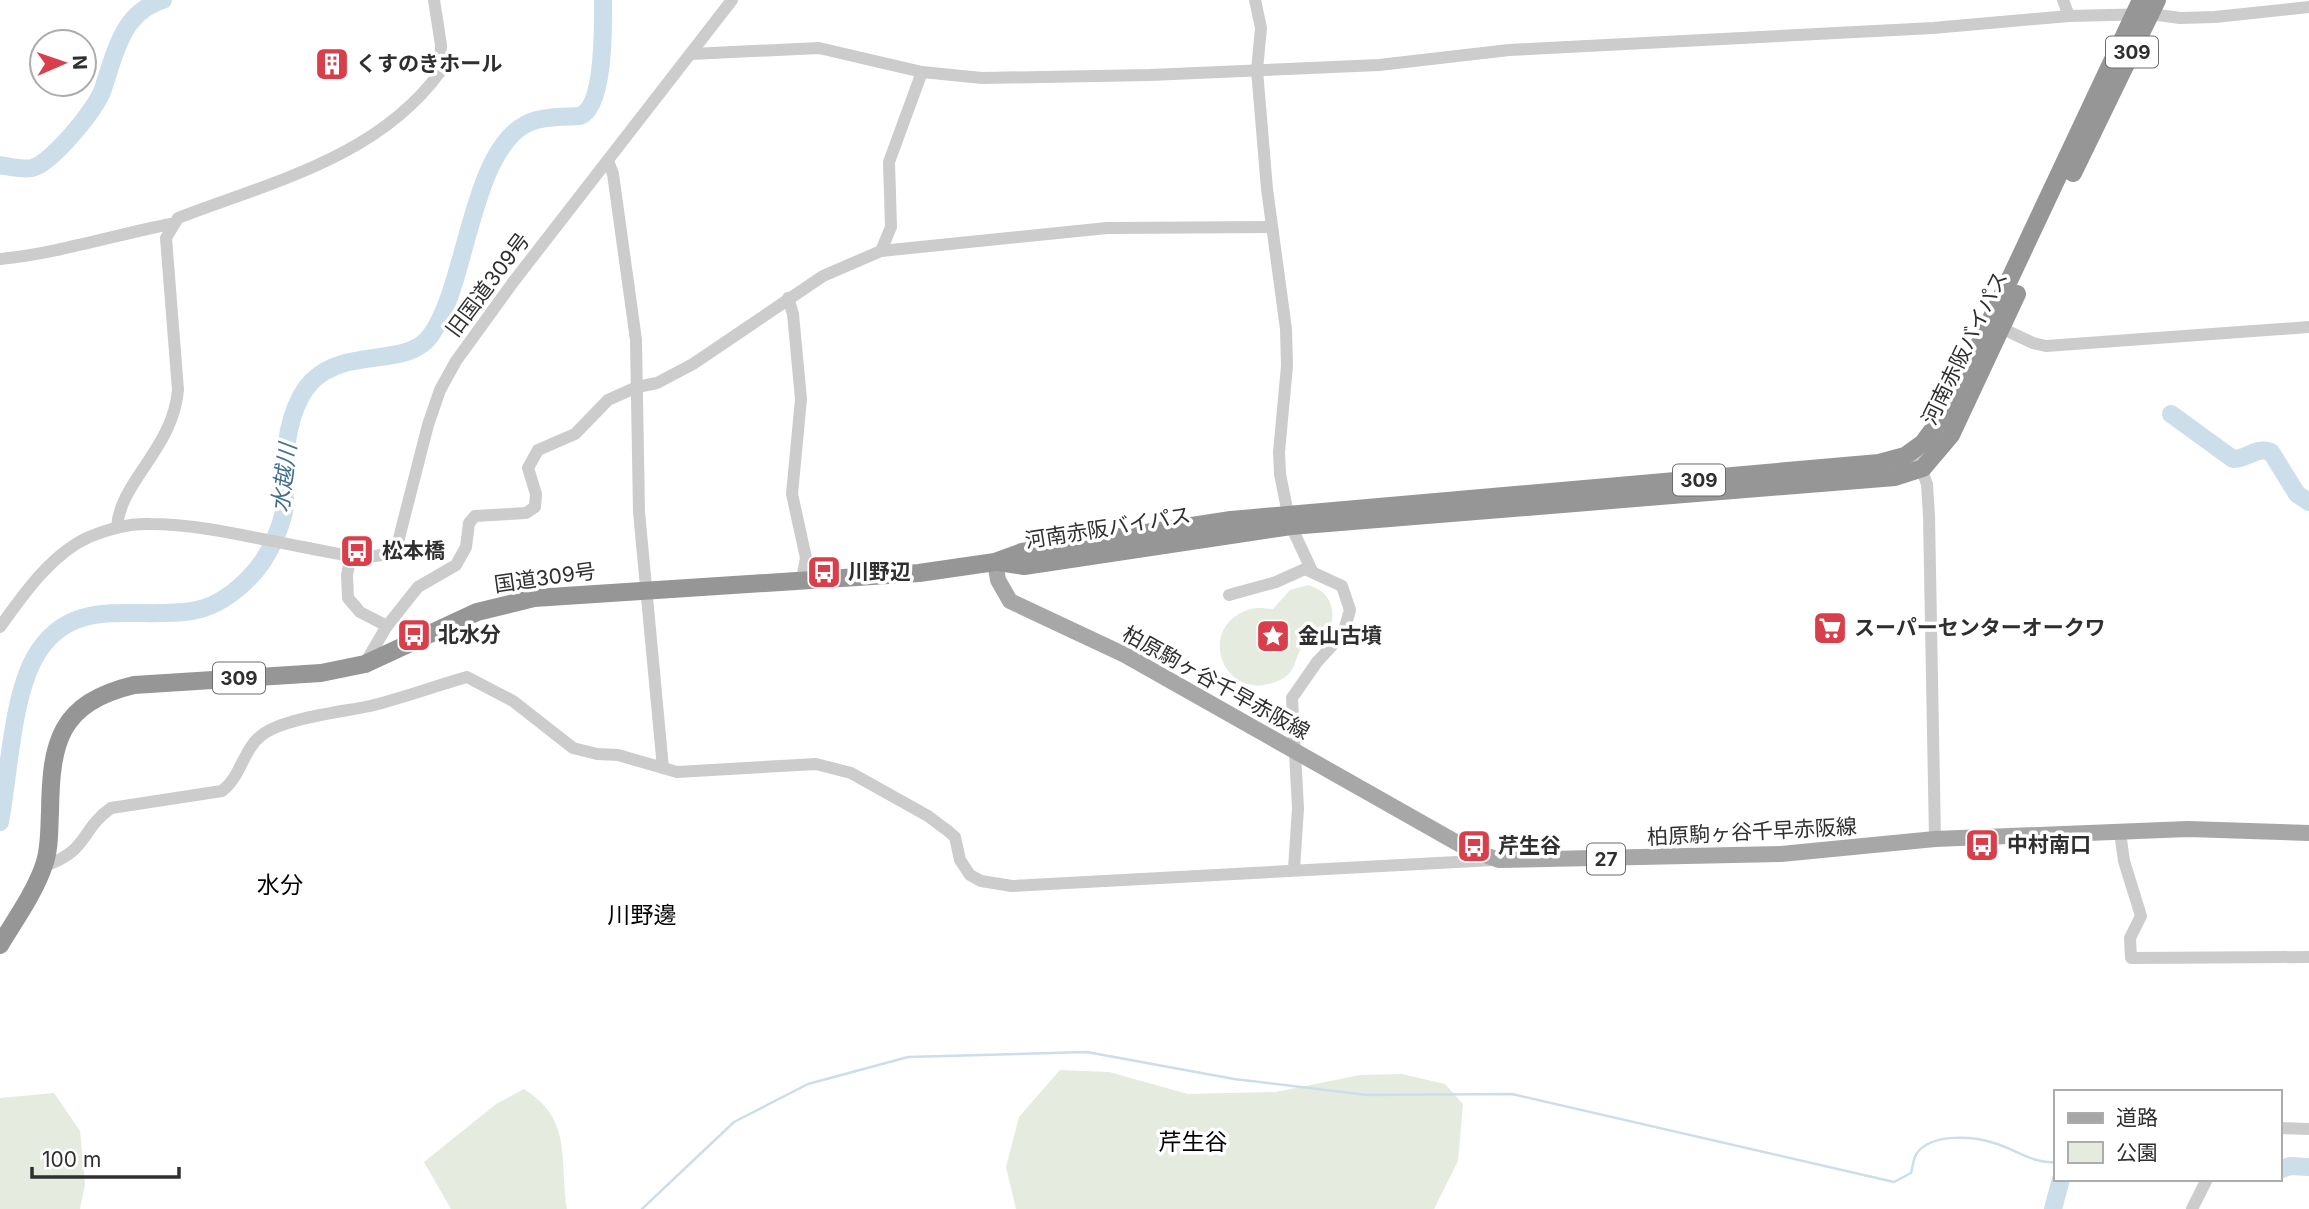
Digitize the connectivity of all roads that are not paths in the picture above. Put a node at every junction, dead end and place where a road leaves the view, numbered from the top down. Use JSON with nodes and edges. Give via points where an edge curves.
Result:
{"nodes":[{"id":1,"x":434,"y":0,"type":"edge"},
{"id":2,"x":732,"y":0,"type":"edge"},
{"id":3,"x":1255,"y":0,"type":"edge"},
{"id":4,"x":2063,"y":0,"type":"edge"},
{"id":5,"x":2146,"y":7,"type":"edge"},
{"id":6,"x":2309,"y":7,"type":"edge"},
{"id":7,"x":2069,"y":16,"type":"junction"},
{"id":8,"x":691,"y":54,"type":"junction"},
{"id":9,"x":1257,"y":70,"type":"junction"},
{"id":10,"x":922,"y":72,"type":"junction"},
{"id":11,"x":608,"y":161,"type":"junction"},
{"id":12,"x":171,"y":225,"type":"junction"},
{"id":13,"x":1272,"y":227,"type":"junction"},
{"id":14,"x":881,"y":251,"type":"junction"},
{"id":15,"x":0,"y":259,"type":"edge"},
{"id":16,"x":788,"y":298,"type":"junction"},
{"id":17,"x":2309,"y":327,"type":"edge"},
{"id":18,"x":2001,"y":328,"type":"junction"},
{"id":19,"x":637,"y":387,"type":"junction"},
{"id":20,"x":1914,"y":449,"type":"junction"},
{"id":21,"x":1923,"y":468,"type":"junction"},
{"id":22,"x":1290,"y":520,"type":"junction"},
{"id":23,"x":117,"y":527,"type":"junction"},
{"id":24,"x":351,"y":555,"type":"junction"},
{"id":25,"x":995,"y":562,"type":"junction"},
{"id":26,"x":1312,"y":570,"type":"junction"},
{"id":27,"x":802,"y":579,"type":"junction"},
{"id":28,"x":646,"y":590,"type":"junction"},
{"id":29,"x":1229,"y":595,"type":"dead end"},
{"id":30,"x":387,"y":626,"type":"junction"},
{"id":31,"x":0,"y":627,"type":"edge"},
{"id":32,"x":365,"y":664,"type":"junction"},
{"id":33,"x":1297,"y":753,"type":"junction"},
{"id":34,"x":663,"y":768,"type":"junction"},
{"id":35,"x":2120,"y":832,"type":"junction"},
{"id":36,"x":2309,"y":833,"type":"edge"},
{"id":37,"x":1935,"y":839,"type":"junction"},
{"id":38,"x":1499,"y":860,"type":"junction"},
{"id":39,"x":44,"y":866,"type":"junction"},
{"id":40,"x":1294,"y":869,"type":"junction"},
{"id":41,"x":0,"y":945,"type":"edge"},
{"id":42,"x":2309,"y":957,"type":"edge"},
{"id":43,"x":2281,"y":1128,"type":"edge"},
{"id":44,"x":2309,"y":1129,"type":"edge"},
{"id":45,"x":2206,"y":1181,"type":"edge"},
{"id":46,"x":2192,"y":1209,"type":"edge"}],
"edges":[{"from":1,"to":12,"type":"street","via":[[440,72],[399,117],[336,157],[178,218]]},
{"from":2,"to":8,"type":"street","name":"旧国道309号"},
{"from":3,"to":9,"type":"street","via":[[1261,28]]},
{"from":4,"to":7,"type":"street"},
{"from":5,"to":6,"type":"street","via":[[2180,18]]},
{"from":5,"to":7,"type":"street"},
{"from":5,"to":18,"type":"highway","name":"河南赤阪バイパス","number":"309"},
{"from":5,"to":20,"type":"highway","name":"河南赤阪バイパス","number":"309","via":[[1950,406],[1935,431]]},
{"from":7,"to":9,"type":"street"},
{"from":8,"to":10,"type":"street","via":[[820,48]]},
{"from":8,"to":11,"type":"street","name":"旧国道309号"},
{"from":9,"to":10,"type":"street","via":[[982,78]]},
{"from":9,"to":13,"type":"street"},
{"from":10,"to":14,"type":"street","via":[[889,162],[891,227]]},
{"from":11,"to":19,"type":"street","via":[[630,282]]},
{"from":11,"to":24,"type":"street","name":"旧国道309号","via":[[456,361],[428,425],[397,542],[383,554]]},
{"from":12,"to":15,"type":"street","via":[[44,255]]},
{"from":12,"to":23,"type":"street","via":[[166,238],[176,408],[159,449],[118,509]]},
{"from":13,"to":14,"type":"street","via":[[1107,228]]},
{"from":13,"to":22,"type":"street","via":[[1286,330],[1279,452]]},
{"from":14,"to":16,"type":"street"},
{"from":16,"to":19,"type":"street","via":[[692,363],[657,383]]},
{"from":16,"to":27,"type":"street","via":[[801,399],[792,494],[806,558]]},
{"from":17,"to":18,"type":"street","via":[[2046,346]]},
{"from":18,"to":21,"type":"highway","name":"河南赤阪バイパス","number":"309","via":[[1960,420]]},
{"from":19,"to":28,"type":"street","via":[[639,512]]},
{"from":19,"to":30,"type":"street","via":[[608,400],[575,434],[538,450],[528,468],[535,486],[535,507],[526,513],[475,516],[456,565],[418,587]]},
{"from":20,"to":21,"type":"street"},
{"from":20,"to":22,"type":"highway","name":"河南赤阪バイパス","number":"309","via":[[1865,465]]},
{"from":21,"to":22,"type":"highway","name":"河南赤阪バイパス","number":"309","via":[[1880,481]]},
{"from":21,"to":37,"type":"street","via":[[1929,516]]},
{"from":22,"to":25,"type":"highway","name":"河南赤阪バイパス","number":"309","via":[[1024,566]]},
{"from":22,"to":26,"type":"street"},
{"from":23,"to":24,"type":"street","name":"旧国道309号","via":[[149,523],[183,526]]},
{"from":23,"to":31,"type":"street","via":[[67,551]]},
{"from":24,"to":30,"type":"street","via":[[348,598],[360,612]]},
{"from":25,"to":27,"type":"highway","name":"国道309号","number":"309","via":[[919,573]]},
{"from":25,"to":33,"type":"main road","name":"柏原駒ヶ谷千早赤阪線","number":"27","via":[[998,580],[1010,601],[1125,655]]},
{"from":26,"to":29,"type":"street","via":[[1303,569],[1269,585]]},
{"from":26,"to":33,"type":"street","via":[[1342,586],[1350,610],[1343,634],[1292,695]]},
{"from":27,"to":28,"type":"highway","name":"国道309号","number":"309"},
{"from":28,"to":32,"type":"highway","name":"国道309号","number":"309","via":[[505,603]]},
{"from":28,"to":34,"type":"street"},
{"from":30,"to":32,"type":"street"},
{"from":32,"to":39,"type":"highway","name":"国道309号","number":"309","via":[[321,673],[134,685],[107,691],[67,723],[56,742]]},
{"from":33,"to":38,"type":"main road","name":"柏原駒ヶ谷千早赤阪線","number":"27","via":[[1468,849]]},
{"from":33,"to":40,"type":"street"},
{"from":34,"to":39,"type":"street","via":[[573,748],[513,701],[467,677],[261,736],[232,784],[222,791],[111,808],[66,859]]},
{"from":34,"to":40,"type":"street","via":[[677,772],[816,764],[851,773],[948,831],[970,875],[989,883],[1012,886]]},
{"from":35,"to":36,"type":"main road","name":"柏原駒ヶ谷千早赤阪線","number":"27"},
{"from":35,"to":37,"type":"main road","name":"柏原駒ヶ谷千早赤阪線","number":"27"},
{"from":35,"to":42,"type":"street","via":[[2141,916],[2130,938],[2131,958]]},
{"from":37,"to":38,"type":"main road","name":"柏原駒ヶ谷千早赤阪線","number":"27","via":[[1781,854]]},
{"from":38,"to":40,"type":"street"},
{"from":39,"to":41,"type":"highway","name":"国道309号","number":"309"},
{"from":43,"to":44,"type":"street"},
{"from":45,"to":46,"type":"street"}]}
